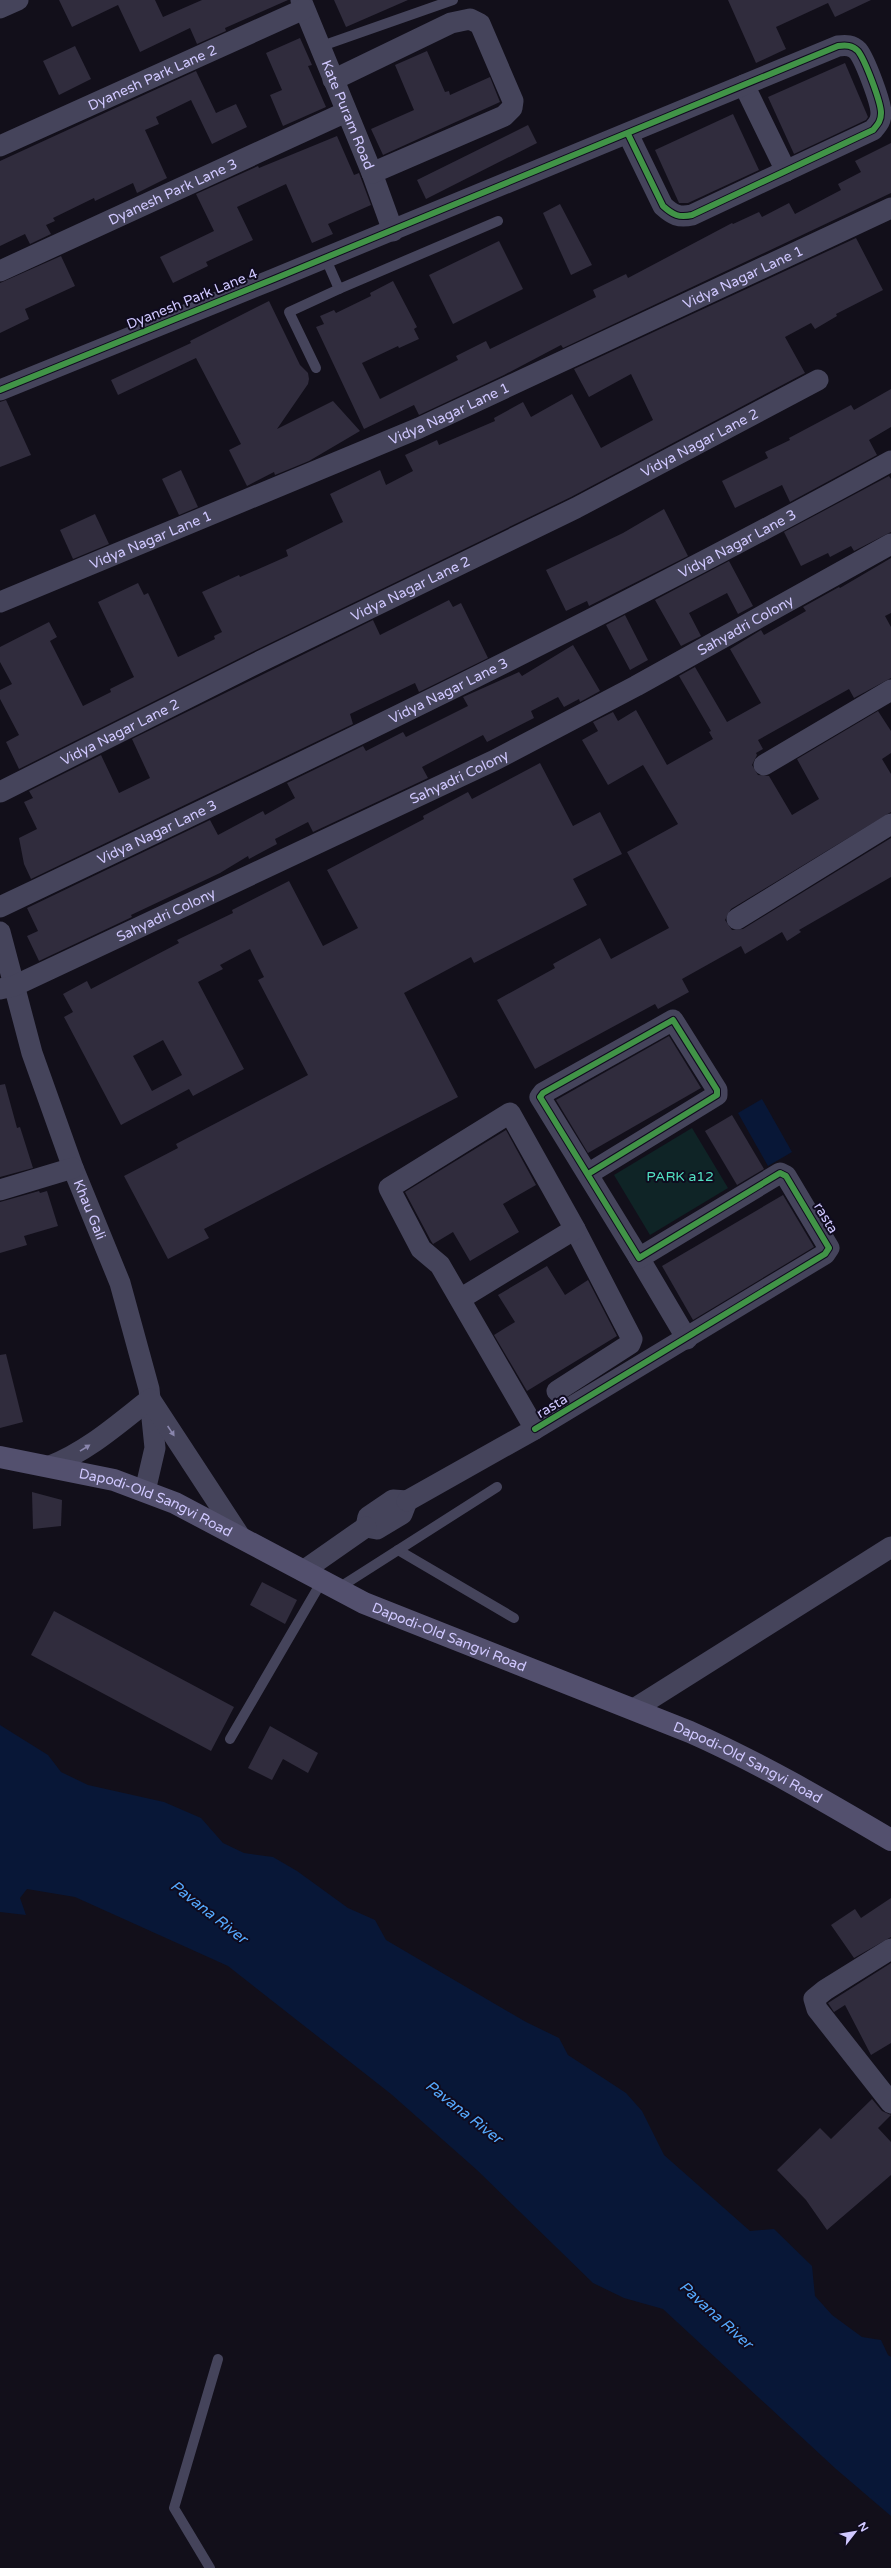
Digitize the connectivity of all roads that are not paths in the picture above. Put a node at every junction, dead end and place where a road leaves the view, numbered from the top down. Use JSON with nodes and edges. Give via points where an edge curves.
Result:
{"nodes":[{"id":1,"x":18,"y":0,"type":"edge"},
{"id":2,"x":453,"y":0,"type":"edge"},
{"id":3,"x":302,"y":4,"type":"edge"},
{"id":4,"x":431,"y":4,"type":"edge"},
{"id":5,"x":0,"y":8,"type":"edge"},
{"id":6,"x":319,"y":47,"type":"junction"},
{"id":7,"x":333,"y":80,"type":"junction"},
{"id":8,"x":744,"y":85,"type":"junction"},
{"id":9,"x":346,"y":112,"type":"junction"},
{"id":10,"x":628,"y":134,"type":"junction"},
{"id":11,"x":0,"y":146,"type":"edge"},
{"id":12,"x":786,"y":171,"type":"junction"},
{"id":13,"x":372,"y":172,"type":"junction"},
{"id":14,"x":891,"y":208,"type":"edge"},
{"id":15,"x":498,"y":221,"type":"dead end"},
{"id":16,"x":393,"y":231,"type":"junction"},
{"id":17,"x":325,"y":257,"type":"junction"},
{"id":18,"x":0,"y":271,"type":"edge"},
{"id":19,"x":339,"y":289,"type":"junction"},
{"id":20,"x":316,"y":368,"type":"dead end"},
{"id":21,"x":818,"y":380,"type":"dead end"},
{"id":22,"x":0,"y":390,"type":"edge"},
{"id":23,"x":891,"y":461,"type":"edge"},
{"id":24,"x":891,"y":544,"type":"edge"},
{"id":25,"x":0,"y":602,"type":"edge"},
{"id":26,"x":891,"y":690,"type":"edge"},
{"id":27,"x":764,"y":765,"type":"dead end"},
{"id":28,"x":0,"y":792,"type":"edge"},
{"id":29,"x":891,"y":824,"type":"edge"},
{"id":30,"x":0,"y":907,"type":"edge"},
{"id":31,"x":737,"y":919,"type":"dead end"},
{"id":32,"x":0,"y":932,"type":"edge"},
{"id":33,"x":7,"y":988,"type":"edge"},
{"id":34,"x":73,"y":1168,"type":"junction"},
{"id":35,"x":588,"y":1174,"type":"junction"},
{"id":36,"x":0,"y":1190,"type":"edge"},
{"id":37,"x":575,"y":1229,"type":"junction"},
{"id":38,"x":639,"y":1258,"type":"junction"},
{"id":39,"x":460,"y":1299,"type":"junction"},
{"id":40,"x":687,"y":1339,"type":"junction"},
{"id":41,"x":557,"y":1391,"type":"dead end"},
{"id":42,"x":150,"y":1399,"type":"junction"},
{"id":43,"x":535,"y":1430,"type":"junction"},
{"id":44,"x":0,"y":1457,"type":"edge"},
{"id":45,"x":50,"y":1466,"type":"junction"},
{"id":46,"x":497,"y":1487,"type":"dead end"},
{"id":47,"x":145,"y":1492,"type":"junction"},
{"id":48,"x":242,"y":1538,"type":"junction"},
{"id":49,"x":891,"y":1547,"type":"edge"},
{"id":50,"x":398,"y":1550,"type":"junction"},
{"id":51,"x":303,"y":1571,"type":"junction"},
{"id":52,"x":329,"y":1585,"type":"junction"},
{"id":53,"x":514,"y":1618,"type":"dead end"},
{"id":54,"x":634,"y":1709,"type":"junction"},
{"id":55,"x":230,"y":1739,"type":"dead end"},
{"id":56,"x":891,"y":1840,"type":"edge"},
{"id":57,"x":891,"y":1948,"type":"edge"},
{"id":58,"x":891,"y":2104,"type":"edge"},
{"id":59,"x":218,"y":2359,"type":"dead end"},
{"id":60,"x":210,"y":2568,"type":"edge"}],
"edges":[{"from":1,"to":5,"type":"street"},
{"from":2,"to":4,"type":"lane"},
{"from":3,"to":6,"type":"street","name":"Kate Puram Road"},
{"from":3,"to":11,"type":"street","name":"Dyanesh Park Lane 2"},
{"from":4,"to":6,"type":"lane"},
{"from":6,"to":7,"type":"street","name":"Kate Puram Road"},
{"from":7,"to":9,"type":"street","name":"Kate Puram Road"},
{"from":7,"to":13,"type":"street","via":[[451,23],[470,18],[480,24],[513,101],[512,108],[504,116]]},
{"from":8,"to":10,"type":"street","name":"Dyanesh Park Lane 4"},
{"from":8,"to":12,"type":"street"},
{"from":8,"to":12,"type":"street","name":"Dyanesh Park Lane 4","via":[[838,46],[849,45],[858,51],[864,62],[881,112],[879,122],[873,130]]},
{"from":9,"to":13,"type":"street","name":"Kate Puram Road"},
{"from":9,"to":18,"type":"street","name":"Dyanesh Park Lane 3"},
{"from":10,"to":12,"type":"street","via":[[663,206],[681,218]]},
{"from":10,"to":16,"type":"street","name":"Dyanesh Park Lane 4"},
{"from":13,"to":16,"type":"street","name":"Kate Puram Road"},
{"from":14,"to":25,"type":"street","name":"Vidya Nagar Lane 1","via":[[419,428]]},
{"from":15,"to":19,"type":"lane"},
{"from":16,"to":17,"type":"street","name":"Dyanesh Park Lane 4"},
{"from":17,"to":19,"type":"lane"},
{"from":17,"to":22,"type":"street","name":"Dyanesh Park Lane 4"},
{"from":19,"to":20,"type":"lane","via":[[289,312]]},
{"from":21,"to":28,"type":"street","name":"Vidya Nagar Lane 2","via":[[576,508],[261,661]]},
{"from":23,"to":30,"type":"street","name":"Vidya Nagar Lane 3","via":[[624,604],[446,693]]},
{"from":24,"to":33,"type":"street","name":"Sahyadri Colony","via":[[636,686],[495,760]]},
{"from":26,"to":27,"type":"street"},
{"from":29,"to":31,"type":"street"},
{"from":32,"to":33,"type":"street","name":"Khau Gali"},
{"from":33,"to":34,"type":"street","name":"Khau Gali"},
{"from":34,"to":36,"type":"street"},
{"from":34,"to":42,"type":"street","name":"Khau Gali","via":[[120,1283]]},
{"from":35,"to":35,"type":"street","via":[[541,1100],[541,1095],[674,1020],[717,1090],[717,1094]]},
{"from":35,"to":38,"type":"street"},
{"from":37,"to":39,"type":"street"},
{"from":37,"to":39,"type":"street","via":[[512,1114],[506,1113],[389,1188],[421,1249],[436,1260]]},
{"from":37,"to":41,"type":"street","via":[[632,1339],[630,1344]]},
{"from":38,"to":40,"type":"street"},
{"from":38,"to":40,"type":"street","name":"rasta","via":[[780,1173],[786,1176],[828,1245],[825,1254]]},
{"from":39,"to":43,"type":"street"},
{"from":40,"to":43,"type":"street","name":"rasta"},
{"from":45,"to":42,"type":"street","one_way":true,"via":[[70,1458],[89,1446]]},
{"from":42,"to":47,"type":"street","name":"Khau Gali","via":[[154,1448]]},
{"from":42,"to":48,"type":"street","one_way":true},
{"from":43,"to":51,"type":"street","name":"rasta","via":[[407,1501],[402,1514],[377,1530],[366,1527]]},
{"from":44,"to":45,"type":"street","name":"Dapodi-Old Sangvi Road"},
{"from":45,"to":47,"type":"street","name":"Dapodi-Old Sangvi Road","via":[[114,1480]]},
{"from":46,"to":50,"type":"lane"},
{"from":47,"to":48,"type":"street","name":"Dapodi-Old Sangvi Road","via":[[176,1503]]},
{"from":48,"to":51,"type":"street","name":"Dapodi-Old Sangvi Road"},
{"from":49,"to":54,"type":"street"},
{"from":50,"to":52,"type":"lane"},
{"from":50,"to":53,"type":"lane"},
{"from":51,"to":52,"type":"street","name":"Dapodi-Old Sangvi Road"},
{"from":52,"to":54,"type":"street","name":"Dapodi-Old Sangvi Road","via":[[364,1602]]},
{"from":52,"to":55,"type":"lane"},
{"from":54,"to":56,"type":"street","name":"Dapodi-Old Sangvi Road","via":[[736,1752]]},
{"from":57,"to":58,"type":"street","via":[[825,1990],[814,2000],[817,2009]]},
{"from":59,"to":60,"type":"lane","via":[[174,2508]]}]}
